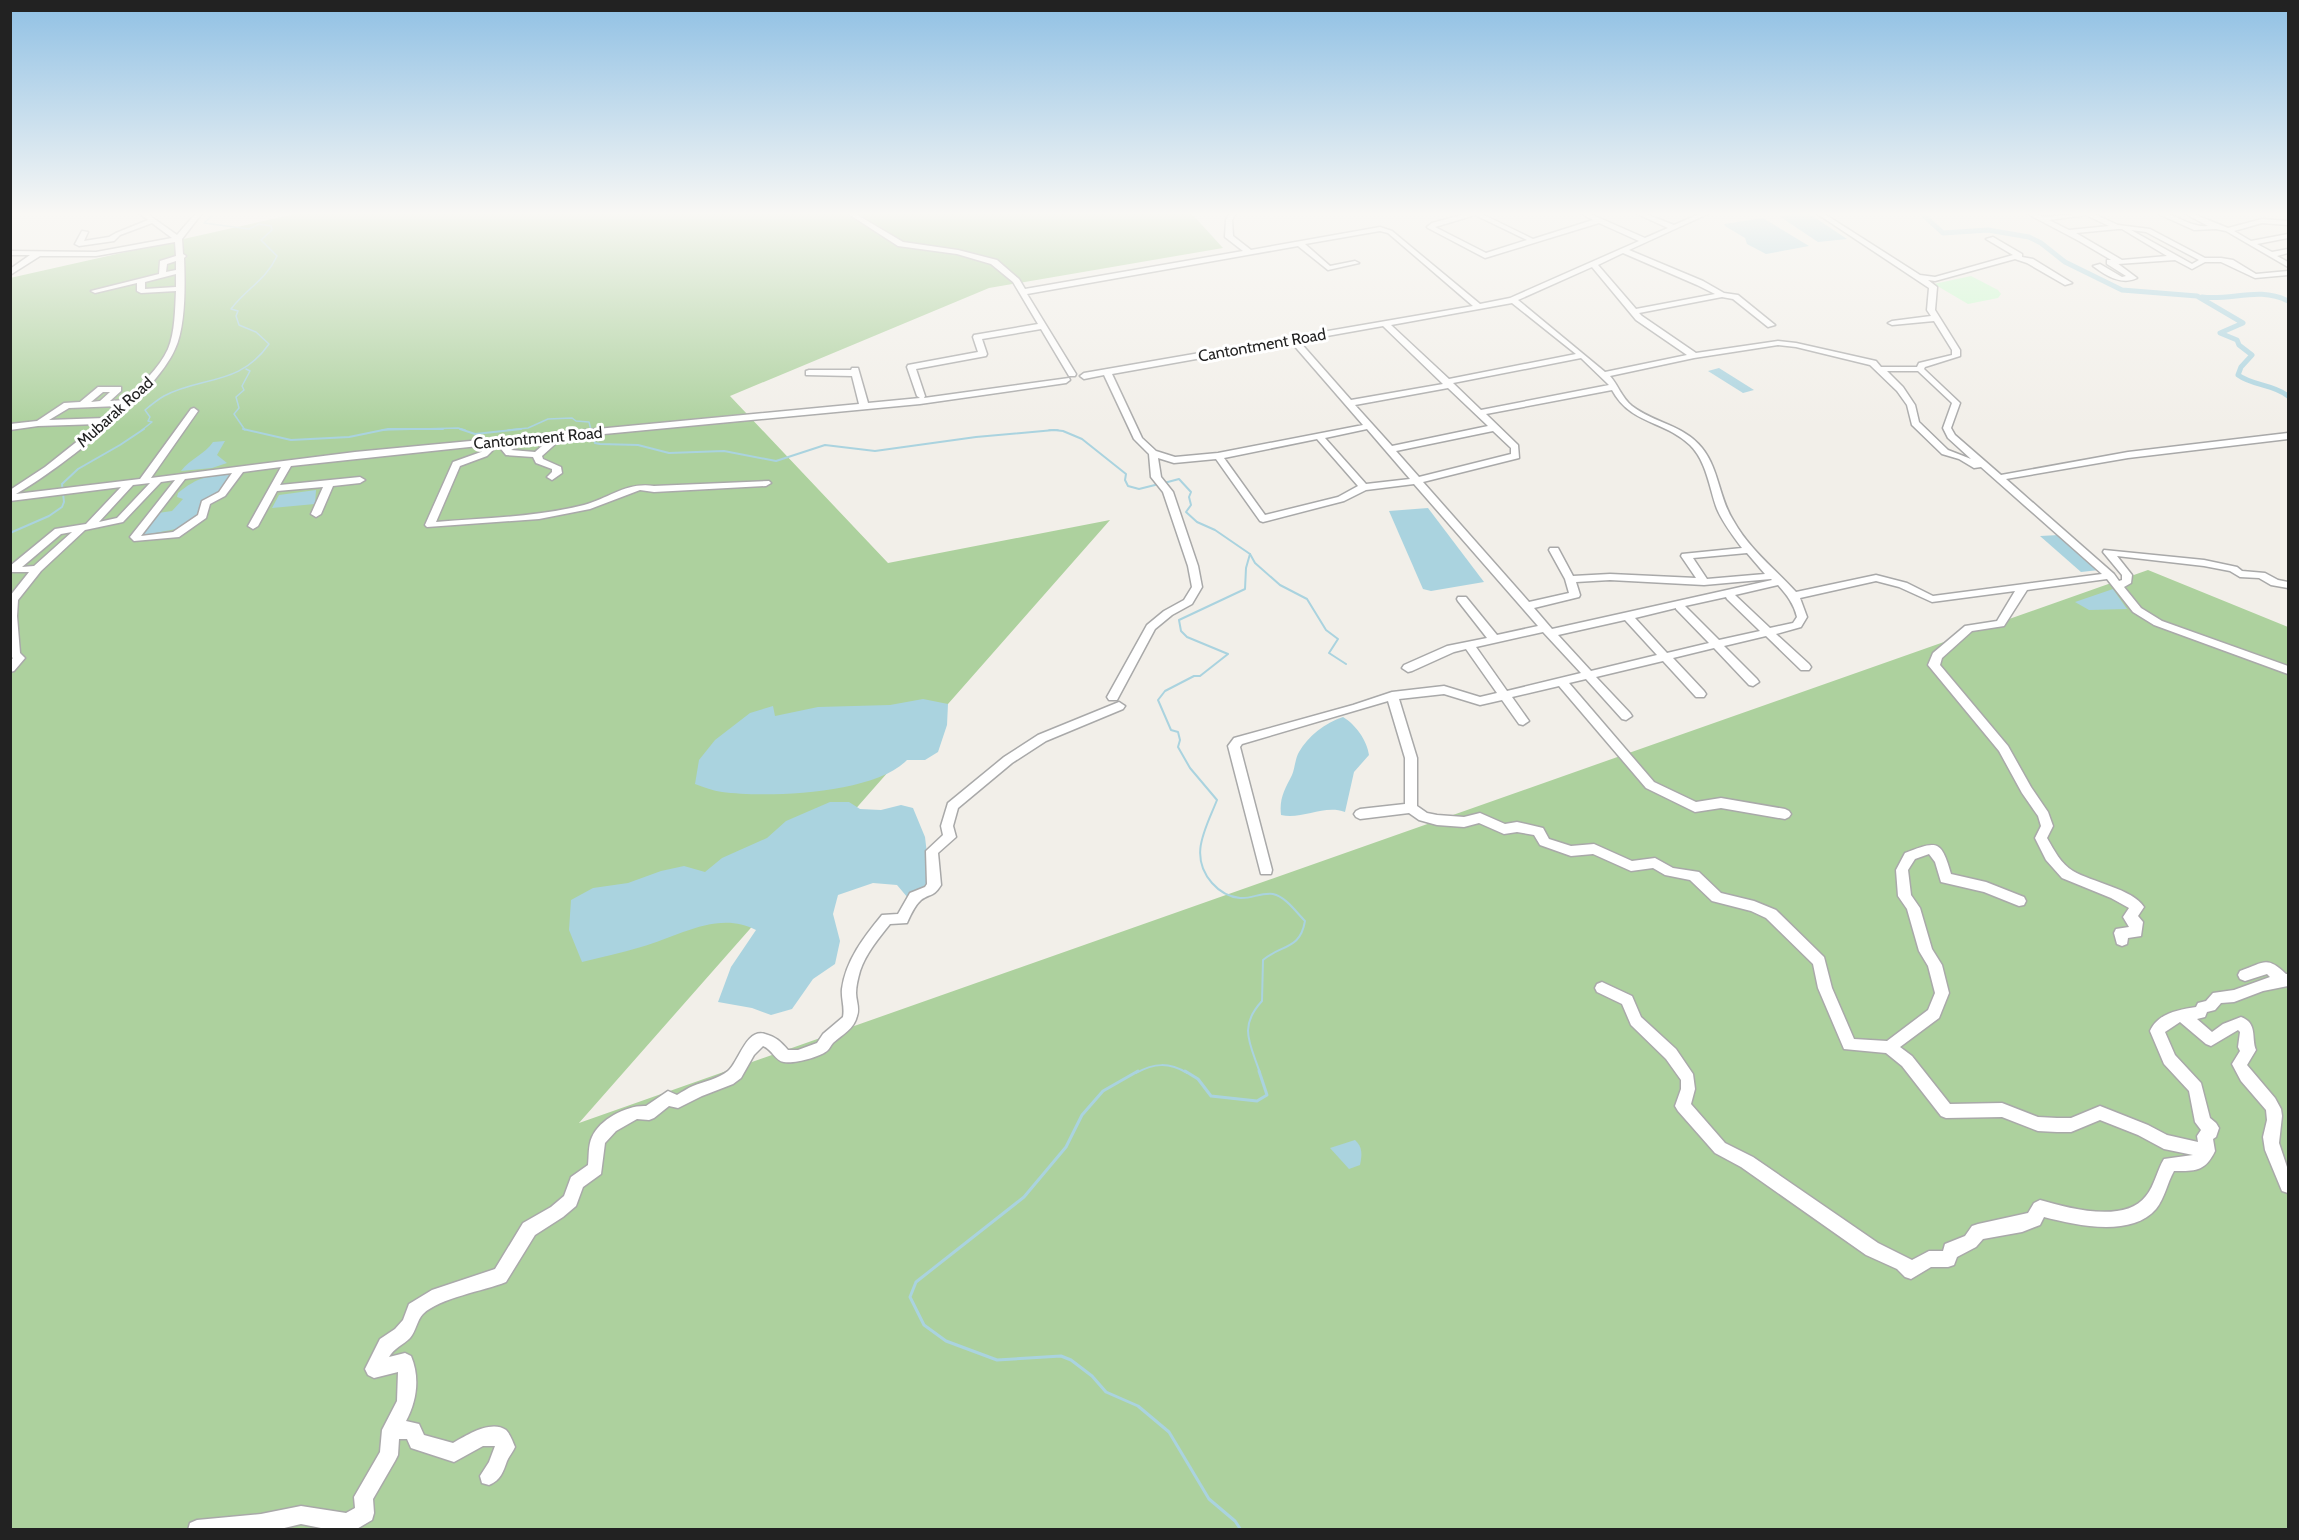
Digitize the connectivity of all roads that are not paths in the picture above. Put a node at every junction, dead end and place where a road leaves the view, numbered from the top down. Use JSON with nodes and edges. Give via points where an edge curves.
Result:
{"nodes":[{"id":1,"x":121,"y":285,"type":"edge"},
{"id":2,"x":141,"y":285,"type":"edge"},
{"id":3,"x":179,"y":285,"type":"edge"},
{"id":4,"x":1018,"y":285,"type":"edge"},
{"id":5,"x":1062,"y":285,"type":"edge"},
{"id":6,"x":1453,"y":285,"type":"edge"},
{"id":7,"x":1547,"y":285,"type":"edge"},
{"id":8,"x":1611,"y":285,"type":"edge"},
{"id":9,"x":1703,"y":285,"type":"edge"},
{"id":10,"x":1930,"y":285,"type":"edge"},
{"id":11,"x":178,"y":289,"type":"junction"},
{"id":12,"x":95,"y":291,"type":"dead end"},
{"id":13,"x":1023,"y":292,"type":"junction"},
{"id":14,"x":1722,"y":295,"type":"junction"},
{"id":15,"x":1513,"y":300,"type":"junction"},
{"id":16,"x":1479,"y":307,"type":"junction"},
{"id":17,"x":1634,"y":312,"type":"junction"},
{"id":18,"x":1935,"y":318,"type":"junction"},
{"id":19,"x":1892,"y":323,"type":"dead end"},
{"id":20,"x":1386,"y":324,"type":"junction"},
{"id":21,"x":1771,"y":325,"type":"dead end"},
{"id":22,"x":1043,"y":326,"type":"junction"},
{"id":23,"x":1294,"y":340,"type":"junction"},
{"id":24,"x":1581,"y":356,"type":"junction"},
{"id":25,"x":1694,"y":356,"type":"junction"},
{"id":26,"x":1881,"y":369,"type":"junction"},
{"id":27,"x":1920,"y":369,"type":"junction"},
{"id":28,"x":1107,"y":372,"type":"junction"},
{"id":29,"x":809,"y":373,"type":"dead end"},
{"id":30,"x":1603,"y":375,"type":"junction"},
{"id":31,"x":1069,"y":377,"type":"junction"},
{"id":32,"x":1447,"y":384,"type":"junction"},
{"id":33,"x":1614,"y":387,"type":"junction"},
{"id":34,"x":921,"y":396,"type":"dead end"},
{"id":35,"x":126,"y":403,"type":"junction"},
{"id":36,"x":1350,"y":403,"type":"junction"},
{"id":37,"x":82,"y":404,"type":"junction"},
{"id":38,"x":102,"y":404,"type":"junction"},
{"id":39,"x":864,"y":406,"type":"junction"},
{"id":40,"x":194,"y":411,"type":"dead end"},
{"id":41,"x":1479,"y":413,"type":"junction"},
{"id":42,"x":106,"y":421,"type":"junction"},
{"id":43,"x":61,"y":422,"type":"junction"},
{"id":44,"x":38,"y":423,"type":"junction"},
{"id":45,"x":1370,"y":426,"type":"junction"},
{"id":46,"x":10,"y":427,"type":"edge"},
{"id":47,"x":1494,"y":428,"type":"junction"},
{"id":48,"x":559,"y":436,"type":"junction"},
{"id":49,"x":1319,"y":436,"type":"junction"},
{"id":50,"x":2289,"y":436,"type":"edge"},
{"id":51,"x":534,"y":438,"type":"junction"},
{"id":52,"x":496,"y":442,"type":"junction"},
{"id":53,"x":1390,"y":449,"type":"junction"},
{"id":54,"x":1153,"y":453,"type":"junction"},
{"id":55,"x":537,"y":456,"type":"junction"},
{"id":56,"x":1218,"y":456,"type":"junction"},
{"id":57,"x":288,"y":463,"type":"junction"},
{"id":58,"x":240,"y":469,"type":"junction"},
{"id":59,"x":184,"y":477,"type":"junction"},
{"id":60,"x":552,"y":477,"type":"dead end"},
{"id":61,"x":1998,"y":478,"type":"junction"},
{"id":62,"x":158,"y":480,"type":"junction"},
{"id":63,"x":360,"y":480,"type":"dead end"},
{"id":64,"x":1417,"y":480,"type":"junction"},
{"id":65,"x":143,"y":482,"type":"junction"},
{"id":66,"x":130,"y":483,"type":"junction"},
{"id":67,"x":329,"y":483,"type":"junction"},
{"id":68,"x":766,"y":483,"type":"dead end"},
{"id":69,"x":1364,"y":487,"type":"junction"},
{"id":70,"x":273,"y":489,"type":"junction"},
{"id":71,"x":145,"y":494,"type":"junction"},
{"id":72,"x":118,"y":495,"type":"junction"},
{"id":73,"x":10,"y":496,"type":"edge"},
{"id":74,"x":316,"y":514,"type":"dead end"},
{"id":75,"x":254,"y":526,"type":"dead end"},
{"id":76,"x":85,"y":527,"type":"junction"},
{"id":77,"x":1554,"y":550,"type":"dead end"},
{"id":78,"x":1751,"y":550,"type":"junction"},
{"id":79,"x":37,"y":569,"type":"junction"},
{"id":80,"x":2110,"y":576,"type":"junction"},
{"id":81,"x":1570,"y":579,"type":"junction"},
{"id":82,"x":1776,"y":579,"type":"junction"},
{"id":83,"x":1704,"y":582,"type":"junction"},
{"id":84,"x":2289,"y":585,"type":"edge"},
{"id":85,"x":2118,"y":586,"type":"junction"},
{"id":86,"x":2022,"y":589,"type":"junction"},
{"id":87,"x":1793,"y":596,"type":"junction"},
{"id":88,"x":1731,"y":597,"type":"dead end"},
{"id":89,"x":1462,"y":599,"type":"dead end"},
{"id":90,"x":1526,"y":606,"type":"junction"},
{"id":91,"x":1680,"y":607,"type":"dead end"},
{"id":92,"x":1629,"y":618,"type":"dead end"},
{"id":93,"x":1548,"y":631,"type":"junction"},
{"id":94,"x":1767,"y":632,"type":"junction"},
{"id":95,"x":1494,"y":639,"type":"junction"},
{"id":96,"x":1716,"y":644,"type":"junction"},
{"id":97,"x":1469,"y":645,"type":"junction"},
{"id":98,"x":1664,"y":656,"type":"junction"},
{"id":99,"x":1805,"y":667,"type":"dead end"},
{"id":100,"x":10,"y":668,"type":"edge"},
{"id":101,"x":1408,"y":668,"type":"dead end"},
{"id":102,"x":2289,"y":670,"type":"edge"},
{"id":103,"x":1587,"y":675,"type":"junction"},
{"id":104,"x":1561,"y":681,"type":"junction"},
{"id":105,"x":1753,"y":682,"type":"dead end"},
{"id":106,"x":1700,"y":694,"type":"dead end"},
{"id":107,"x":1504,"y":695,"type":"junction"},
{"id":108,"x":1392,"y":696,"type":"junction"},
{"id":109,"x":1626,"y":716,"type":"dead end"},
{"id":110,"x":1523,"y":721,"type":"dead end"},
{"id":111,"x":1411,"y":808,"type":"junction"},
{"id":112,"x":1360,"y":814,"type":"dead end"},
{"id":113,"x":1785,"y":814,"type":"dead end"},
{"id":114,"x":1266,"y":870,"type":"dead end"},
{"id":115,"x":2019,"y":901,"type":"dead end"},
{"id":116,"x":2122,"y":940,"type":"dead end"},
{"id":117,"x":2245,"y":975,"type":"dead end"},
{"id":118,"x":2286,"y":980,"type":"edge"},
{"id":119,"x":1602,"y":988,"type":"dead end"},
{"id":120,"x":2182,"y":1015,"type":"junction"},
{"id":121,"x":1889,"y":1047,"type":"junction"},
{"id":122,"x":2207,"y":1151,"type":"junction"},
{"id":123,"x":2289,"y":1186,"type":"edge"},
{"id":124,"x":392,"y":1430,"type":"junction"},
{"id":125,"x":489,"y":1476,"type":"dead end"},
{"id":126,"x":217,"y":1528,"type":"edge"},
{"id":127,"x":197,"y":1530,"type":"edge"}],
"edges":[{"from":1,"to":12,"type":"street"},
{"from":2,"to":11,"type":"street","via":[[141,291]]},
{"from":3,"to":11,"type":"street","name":"Mubarak Road"},
{"from":4,"to":13,"type":"street"},
{"from":5,"to":13,"type":"street"},
{"from":6,"to":16,"type":"street"},
{"from":7,"to":15,"type":"street","name":"Cantontment Road"},
{"from":8,"to":17,"type":"street"},
{"from":9,"to":14,"type":"street"},
{"from":10,"to":18,"type":"street"},
{"from":11,"to":35,"type":"street","name":"Mubarak Road","via":[[172,348],[160,370]]},
{"from":13,"to":22,"type":"street"},
{"from":14,"to":17,"type":"street"},
{"from":14,"to":21,"type":"street","via":[[1735,297]]},
{"from":15,"to":16,"type":"street","name":"Cantontment Road"},
{"from":15,"to":24,"type":"street"},
{"from":16,"to":20,"type":"street","name":"Cantontment Road"},
{"from":17,"to":25,"type":"street"},
{"from":18,"to":19,"type":"street"},
{"from":18,"to":27,"type":"street","via":[[1956,356],[1922,365]]},
{"from":20,"to":23,"type":"street","name":"Cantontment Road"},
{"from":20,"to":32,"type":"street"},
{"from":22,"to":31,"type":"street"},
{"from":22,"to":34,"type":"street","via":[[977,337],[983,354],[911,367]]},
{"from":23,"to":28,"type":"street","name":"Cantontment Road"},
{"from":23,"to":36,"type":"street"},
{"from":24,"to":30,"type":"street"},
{"from":24,"to":32,"type":"street"},
{"from":25,"to":26,"type":"street","via":[[1779,343],[1874,363]]},
{"from":25,"to":30,"type":"street"},
{"from":26,"to":27,"type":"street"},
{"from":26,"to":61,"type":"street","via":[[1911,405],[1915,423],[1945,452]]},
{"from":27,"to":61,"type":"street","via":[[1956,403],[1947,428],[1952,436]]},
{"from":28,"to":31,"type":"street","name":"Cantontment Road"},
{"from":28,"to":54,"type":"street","via":[[1138,439]]},
{"from":29,"to":39,"type":"street","via":[[855,371]]},
{"from":30,"to":33,"type":"street"},
{"from":31,"to":39,"type":"street","name":"Cantontment Road"},
{"from":32,"to":36,"type":"street"},
{"from":32,"to":41,"type":"street"},
{"from":33,"to":41,"type":"street"},
{"from":33,"to":78,"type":"street","via":[[1627,407],[1692,442],[1700,451],[1728,521]]},
{"from":35,"to":38,"type":"street"},
{"from":35,"to":42,"type":"street","name":"Mubarak Road"},
{"from":36,"to":45,"type":"street"},
{"from":37,"to":38,"type":"street"},
{"from":37,"to":38,"type":"street","via":[[101,389],[118,389]]},
{"from":37,"to":43,"type":"street"},
{"from":37,"to":44,"type":"street","via":[[67,405]]},
{"from":39,"to":48,"type":"street","name":"Cantontment Road"},
{"from":40,"to":65,"type":"street"},
{"from":41,"to":47,"type":"street"},
{"from":42,"to":43,"type":"street"},
{"from":42,"to":73,"type":"street","name":"Mubarak Road"},
{"from":43,"to":44,"type":"street"},
{"from":44,"to":46,"type":"street"},
{"from":45,"to":49,"type":"street"},
{"from":45,"to":53,"type":"street"},
{"from":47,"to":53,"type":"street"},
{"from":47,"to":64,"type":"street","via":[[1515,447],[1516,456]]},
{"from":48,"to":51,"type":"street","name":"Cantontment Road"},
{"from":48,"to":55,"type":"street"},
{"from":49,"to":56,"type":"street"},
{"from":49,"to":69,"type":"street"},
{"from":50,"to":61,"type":"street","via":[[2128,455]]},
{"from":51,"to":52,"type":"street","name":"Cantontment Road"},
{"from":51,"to":55,"type":"street","via":[[506,449],[509,453]]},
{"from":52,"to":57,"type":"street","name":"Cantontment Road"},
{"from":52,"to":68,"type":"street","via":[[484,454],[456,464],[430,525],[538,516],[587,507],[639,487]]},
{"from":53,"to":64,"type":"street"},
{"from":54,"to":56,"type":"street","via":[[1174,460]]},
{"from":54,"to":124,"type":"street","via":[[1156,477],[1168,492],[1197,587],[1188,602],[1151,627],[1116,702],[1042,738],[952,806],[947,826],[950,837],[933,851],[934,885],[915,897],[902,919],[887,919],[862,948],[849,991],[852,1015],[822,1047],[798,1056],[784,1056],[773,1043],[762,1039],[751,1046],[738,1072],[730,1078],[694,1092],[683,1101],[668,1098],[649,1113],[626,1115],[598,1140],[596,1169],[577,1182],[570,1201],[529,1229],[500,1276],[432,1298],[415,1310],[410,1325],[386,1345],[374,1369],[405,1362],[406,1403]]},
{"from":55,"to":60,"type":"street","via":[[539,461],[556,467],[557,473]]},
{"from":56,"to":69,"type":"street","via":[[1263,519],[1341,500]]},
{"from":57,"to":58,"type":"street","name":"Cantontment Road"},
{"from":57,"to":70,"type":"street"},
{"from":58,"to":59,"type":"street","name":"Cantontment Road"},
{"from":58,"to":59,"type":"street","via":[[222,494],[205,503],[203,516],[176,535],[138,533]]},
{"from":59,"to":62,"type":"street","name":"Cantontment Road"},
{"from":61,"to":80,"type":"street"},
{"from":62,"to":65,"type":"street","name":"Cantontment Road"},
{"from":62,"to":71,"type":"street"},
{"from":63,"to":67,"type":"street"},
{"from":64,"to":69,"type":"street"},
{"from":64,"to":90,"type":"street"},
{"from":65,"to":66,"type":"street","name":"Cantontment Road"},
{"from":66,"to":72,"type":"street"},
{"from":66,"to":73,"type":"street","name":"Cantontment Road"},
{"from":67,"to":70,"type":"street"},
{"from":67,"to":74,"type":"street"},
{"from":70,"to":75,"type":"street"},
{"from":71,"to":72,"type":"street"},
{"from":71,"to":76,"type":"street","via":[[120,520]]},
{"from":72,"to":76,"type":"street"},
{"from":76,"to":79,"type":"street"},
{"from":76,"to":79,"type":"street","via":[[58,531],[14,568]]},
{"from":77,"to":81,"type":"street"},
{"from":78,"to":82,"type":"street"},
{"from":78,"to":83,"type":"street","via":[[1686,556]]},
{"from":79,"to":100,"type":"street","via":[[13,600],[15,654],[20,658]]},
{"from":80,"to":85,"type":"street"},
{"from":80,"to":86,"type":"street"},
{"from":81,"to":83,"type":"street"},
{"from":81,"to":90,"type":"street","via":[[1575,595]]},
{"from":82,"to":83,"type":"street"},
{"from":82,"to":87,"type":"street"},
{"from":82,"to":93,"type":"street"},
{"from":84,"to":85,"type":"street","via":[[2204,563],[2109,552],[2127,575],[2127,581]]},
{"from":85,"to":102,"type":"street","via":[[2138,610],[2158,624]]},
{"from":86,"to":87,"type":"street","via":[[1932,599],[1876,578]]},
{"from":86,"to":116,"type":"street","via":[[2000,624],[1969,628],[1937,656],[1934,665],[2004,749],[2044,815],[2047,825],[2041,838],[2051,857],[2067,874],[2137,907],[2130,917],[2136,922],[2136,932],[2121,933]]},
{"from":87,"to":94,"type":"street","via":[[1802,609],[1797,625]]},
{"from":88,"to":94,"type":"street"},
{"from":89,"to":95,"type":"street"},
{"from":90,"to":93,"type":"street"},
{"from":91,"to":96,"type":"street"},
{"from":92,"to":98,"type":"street"},
{"from":93,"to":95,"type":"street"},
{"from":93,"to":103,"type":"street"},
{"from":94,"to":96,"type":"street"},
{"from":94,"to":99,"type":"street"},
{"from":95,"to":97,"type":"street"},
{"from":96,"to":98,"type":"street"},
{"from":96,"to":105,"type":"street"},
{"from":97,"to":101,"type":"street"},
{"from":97,"to":107,"type":"street"},
{"from":98,"to":103,"type":"street"},
{"from":98,"to":106,"type":"street"},
{"from":103,"to":104,"type":"street"},
{"from":103,"to":109,"type":"street"},
{"from":104,"to":107,"type":"street"},
{"from":104,"to":113,"type":"street","via":[[1650,785],[1695,807],[1721,803]]},
{"from":107,"to":108,"type":"street","via":[[1480,701],[1444,690]]},
{"from":107,"to":110,"type":"street"},
{"from":108,"to":111,"type":"street","via":[[1411,759]]},
{"from":108,"to":114,"type":"street","via":[[1238,741],[1234,746]]},
{"from":111,"to":112,"type":"street"},
{"from":111,"to":121,"type":"street","via":[[1423,817],[1437,820],[1464,822],[1480,818],[1504,829],[1539,831],[1544,842],[1571,851],[1594,849],[1631,866],[1655,863],[1680,876],[1694,876],[1717,897],[1771,914],[1819,961],[1849,1045]]},
{"from":115,"to":121,"type":"street","via":[[1986,887],[1946,878],[1932,848],[1910,856],[1902,870],[1905,896],[1935,965],[1942,993],[1934,1014]]},
{"from":117,"to":118,"type":"street","via":[[2269,967]]},
{"from":118,"to":120,"type":"street","via":[[2218,997],[2200,1013]]},
{"from":119,"to":122,"type":"street","via":[[1627,1000],[1636,1022],[1671,1054],[1688,1079],[1683,1106],[1720,1148],[1911,1271],[1929,1259],[1948,1259],[1951,1250],[1967,1244],[1978,1232],[2034,1219],[2040,1208],[2073,1218],[2129,1217],[2147,1208],[2170,1164],[2196,1164]]},
{"from":120,"to":122,"type":"street","via":[[2168,1020],[2157,1031],[2169,1059],[2196,1088],[2203,1122],[2211,1128],[2205,1136]]},
{"from":120,"to":123,"type":"street","via":[[2211,1040],[2241,1023],[2247,1030],[2245,1047],[2249,1050],[2240,1064],[2242,1073],[2272,1106],[2275,1115],[2271,1137],[2277,1163]]},
{"from":121,"to":122,"type":"street","via":[[1907,1061],[1946,1111],[2002,1110],[2038,1124],[2057,1125],[2071,1125],[2100,1113],[2164,1142]]},
{"from":124,"to":125,"type":"street","via":[[413,1430],[417,1442],[454,1453],[481,1437],[500,1437],[506,1447]]},
{"from":124,"to":126,"type":"street","via":[[389,1455],[363,1497],[365,1513],[348,1523],[302,1515]]},
{"from":126,"to":127,"type":"street"}]}
